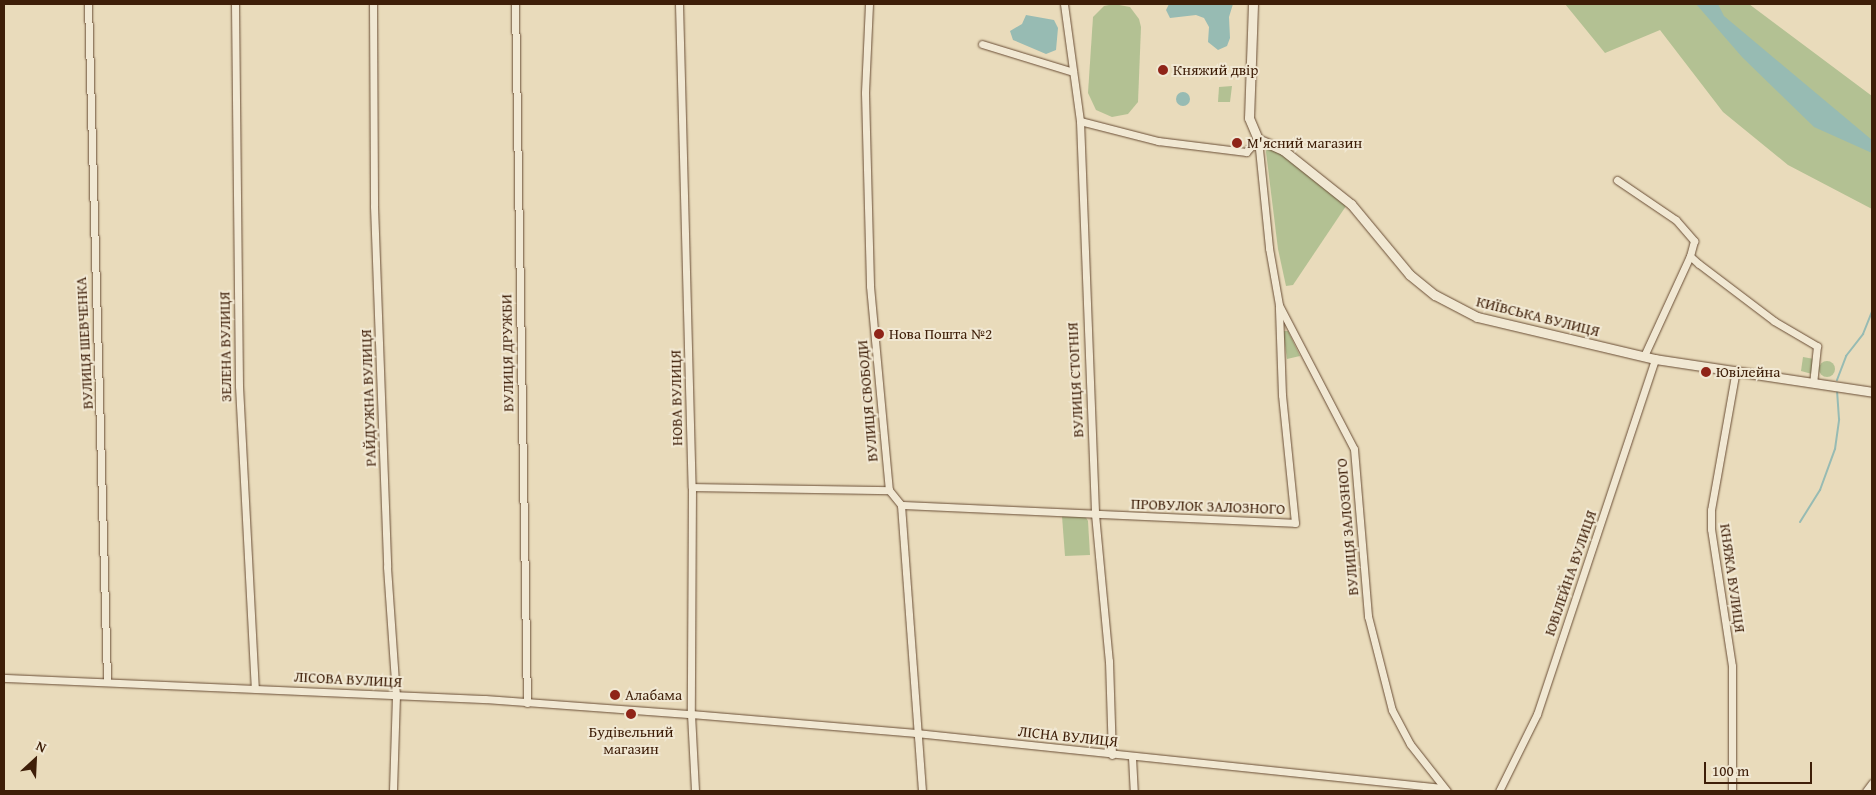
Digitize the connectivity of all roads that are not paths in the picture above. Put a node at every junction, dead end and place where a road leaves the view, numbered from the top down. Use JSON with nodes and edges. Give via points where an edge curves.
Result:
{"nodes":[{"id":1,"x":88,"y":4,"type":"edge"},
{"id":2,"x":235,"y":4,"type":"edge"},
{"id":3,"x":373,"y":4,"type":"edge"},
{"id":4,"x":515,"y":4,"type":"edge"},
{"id":5,"x":679,"y":4,"type":"edge"},
{"id":6,"x":869,"y":4,"type":"edge"},
{"id":7,"x":1064,"y":4,"type":"edge"},
{"id":8,"x":1253,"y":4,"type":"edge"},
{"id":9,"x":982,"y":44,"type":"dead end"},
{"id":10,"x":1073,"y":72,"type":"junction"},
{"id":11,"x":1080,"y":121,"type":"junction"},
{"id":12,"x":1258,"y":139,"type":"junction"},
{"id":13,"x":1618,"y":180,"type":"dead end"},
{"id":14,"x":1690,"y":256,"type":"junction"},
{"id":15,"x":1279,"y":305,"type":"junction"},
{"id":16,"x":1644,"y":356,"type":"junction"},
{"id":17,"x":1656,"y":359,"type":"junction"},
{"id":18,"x":1736,"y":370,"type":"junction"},
{"id":19,"x":1813,"y":383,"type":"junction"},
{"id":20,"x":1872,"y":392,"type":"edge"},
{"id":21,"x":692,"y":487,"type":"junction"},
{"id":22,"x":889,"y":490,"type":"junction"},
{"id":23,"x":901,"y":505,"type":"junction"},
{"id":24,"x":1095,"y":514,"type":"junction"},
{"id":25,"x":4,"y":678,"type":"edge"},
{"id":26,"x":107,"y":682,"type":"junction"},
{"id":27,"x":255,"y":689,"type":"junction"},
{"id":28,"x":396,"y":695,"type":"junction"},
{"id":29,"x":528,"y":703,"type":"junction"},
{"id":30,"x":691,"y":714,"type":"junction"},
{"id":31,"x":916,"y":734,"type":"junction"},
{"id":32,"x":1112,"y":755,"type":"junction"},
{"id":33,"x":1132,"y":757,"type":"junction"},
{"id":34,"x":1872,"y":783,"type":"edge"},
{"id":35,"x":1444,"y":790,"type":"edge"},
{"id":36,"x":392,"y":791,"type":"edge"},
{"id":37,"x":695,"y":791,"type":"edge"},
{"id":38,"x":922,"y":791,"type":"edge"},
{"id":39,"x":1134,"y":791,"type":"edge"},
{"id":40,"x":1499,"y":791,"type":"edge"},
{"id":41,"x":1732,"y":791,"type":"edge"},
{"id":42,"x":1866,"y":791,"type":"edge"}],
"edges":[{"from":1,"to":26,"type":"street","name":"ВУЛИЦЯ ШЕВЧЕНКА"},
{"from":2,"to":27,"type":"street","name":"ЗЕЛЕНА ВУЛИЦЯ","via":[[239,386]]},
{"from":3,"to":28,"type":"street","name":"РАЙДУЖНА ВУЛИЦЯ","via":[[374,206],[387,566]]},
{"from":4,"to":29,"type":"street","name":"ВУЛИЦЯ ДРУЖБИ"},
{"from":5,"to":21,"type":"street","name":"НОВА ВУЛИЦЯ"},
{"from":6,"to":22,"type":"street","name":"ВУЛИЦЯ СВОБОДИ","via":[[865,93],[870,286]]},
{"from":7,"to":10,"type":"street","name":"ВУЛИЦЯ СТОГНІЯ"},
{"from":8,"to":12,"type":"street","via":[[1249,118]]},
{"from":9,"to":10,"type":"street"},
{"from":10,"to":11,"type":"street","name":"ВУЛИЦЯ СТОГНІЯ"},
{"from":11,"to":12,"type":"street","via":[[1158,141],[1246,152]]},
{"from":11,"to":24,"type":"street","name":"ВУЛИЦЯ СТОГНІЯ"},
{"from":12,"to":15,"type":"street","name":"ВУЛИЦЯ ЗАЛОЗНОГО","via":[[1269,248]]},
{"from":12,"to":16,"type":"street","name":"КИЇВСЬКА ВУЛИЦЯ","via":[[1283,150],[1351,204],[1410,275],[1435,295],[1477,318]]},
{"from":13,"to":14,"type":"street","via":[[1676,220],[1694,241]]},
{"from":14,"to":16,"type":"street"},
{"from":14,"to":19,"type":"street","via":[[1774,321],[1818,346]]},
{"from":15,"to":24,"type":"street","name":"ПРОВУЛОК ЗАЛОЗНОГО","via":[[1277,331],[1295,523]]},
{"from":15,"to":35,"type":"street","name":"ВУЛИЦЯ ЗАЛОЗНОГО","via":[[1354,449],[1368,616],[1392,710],[1410,744]]},
{"from":16,"to":17,"type":"street","name":"КИЇВСЬКА ВУЛИЦЯ"},
{"from":17,"to":18,"type":"street","name":"КИЇВСЬКА ВУЛИЦЯ"},
{"from":17,"to":40,"type":"street","name":"ЮВІЛЕЙНА ВУЛИЦЯ","via":[[1630,428],[1625,453],[1537,714]]},
{"from":18,"to":19,"type":"street","name":"КИЇВСЬКА ВУЛИЦЯ"},
{"from":18,"to":41,"type":"street","name":"КНЯЖА ВУЛИЦЯ","via":[[1711,510],[1711,529],[1732,666]]},
{"from":19,"to":20,"type":"street","name":"КИЇВСЬКА ВУЛИЦЯ"},
{"from":21,"to":22,"type":"street"},
{"from":21,"to":30,"type":"street","name":"НОВА ВУЛИЦЯ"},
{"from":22,"to":23,"type":"street"},
{"from":23,"to":24,"type":"street","name":"ПРОВУЛОК ЗАЛОЗНОГО"},
{"from":23,"to":31,"type":"street"},
{"from":24,"to":32,"type":"street","name":"ВУЛИЦЯ СТОГНІЯ","via":[[1109,661]]},
{"from":25,"to":26,"type":"street","name":"ЛІСОВА ВУЛИЦЯ"},
{"from":26,"to":27,"type":"street","name":"ЛІСОВА ВУЛИЦЯ"},
{"from":27,"to":28,"type":"street","name":"ЛІСОВА ВУЛИЦЯ"},
{"from":28,"to":29,"type":"street","name":"ЛІСОВА ВУЛИЦЯ"},
{"from":28,"to":36,"type":"street","name":"РАЙДУЖНА ВУЛИЦЯ"},
{"from":29,"to":30,"type":"street","name":"ЛІСОВА ВУЛИЦЯ"},
{"from":30,"to":31,"type":"street","name":"ЛІСНА ВУЛИЦЯ"},
{"from":30,"to":37,"type":"street","name":"НОВА ВУЛИЦЯ"},
{"from":31,"to":32,"type":"street","name":"ЛІСНА ВУЛИЦЯ"},
{"from":31,"to":38,"type":"street"},
{"from":32,"to":33,"type":"street","name":"ЛІСНА ВУЛИЦЯ"},
{"from":33,"to":35,"type":"street","name":"ЛІСНА ВУЛИЦЯ"},
{"from":33,"to":39,"type":"street"},
{"from":34,"to":42,"type":"street"}]}
